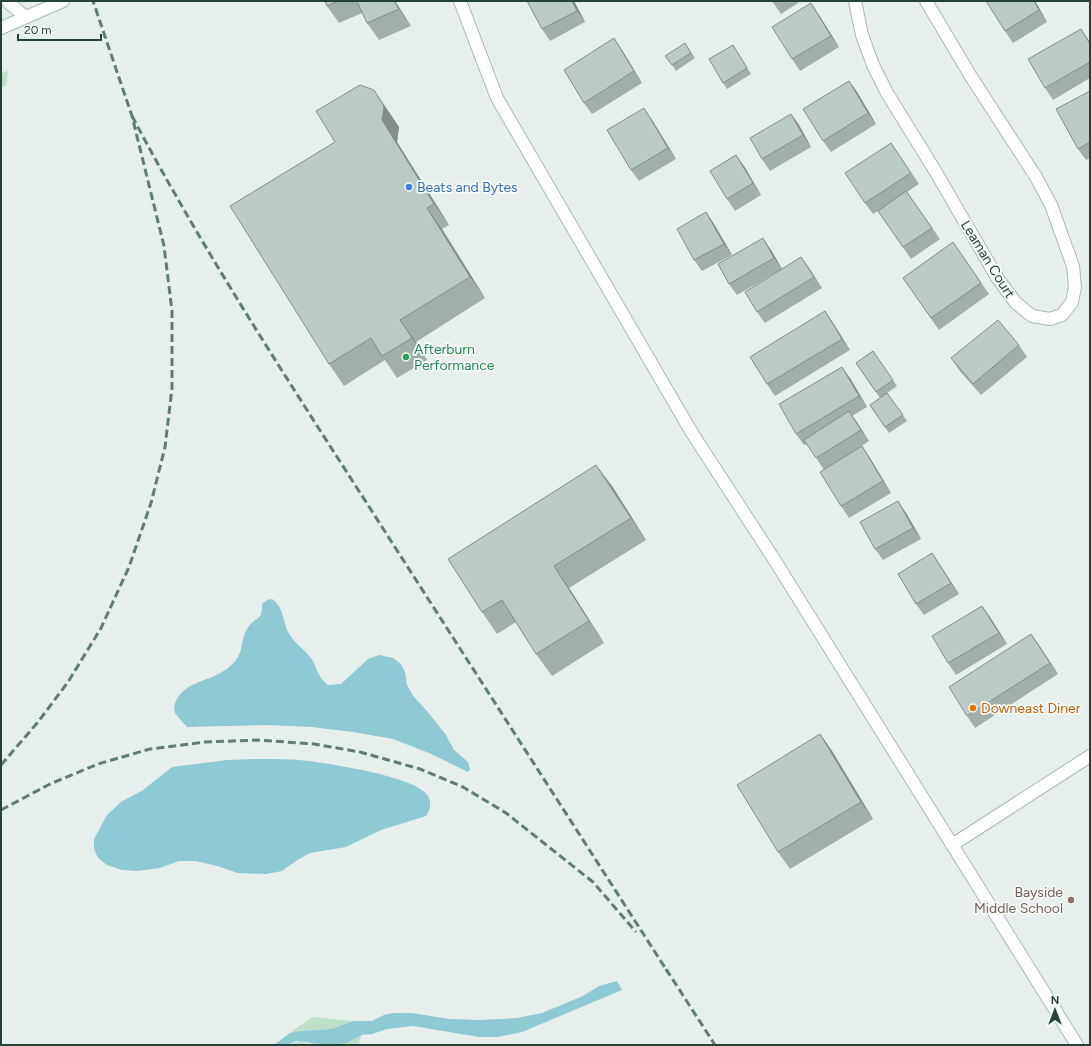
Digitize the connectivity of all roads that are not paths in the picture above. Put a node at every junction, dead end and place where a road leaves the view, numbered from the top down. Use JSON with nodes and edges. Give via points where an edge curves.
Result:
{"nodes":[{"id":1,"x":7,"y":1,"type":"edge"},
{"id":2,"x":63,"y":1,"type":"edge"},
{"id":3,"x":460,"y":1,"type":"edge"},
{"id":4,"x":855,"y":1,"type":"edge"},
{"id":5,"x":926,"y":1,"type":"edge"},
{"id":6,"x":25,"y":18,"type":"junction"},
{"id":7,"x":1,"y":28,"type":"edge"},
{"id":8,"x":1090,"y":756,"type":"edge"},
{"id":9,"x":952,"y":844,"type":"junction"},
{"id":10,"x":1077,"y":1045,"type":"edge"}],
"edges":[{"from":1,"to":6,"type":"main road"},
{"from":2,"to":6,"type":"main road"},
{"from":3,"to":9,"type":"main road","via":[[497,98],[692,433]]},
{"from":4,"to":5,"type":"main road","name":"Leaman Court","via":[[862,35],[887,93],[998,279],[1016,303],[1032,316],[1050,319],[1062,315],[1072,302],[1075,287],[1073,266],[1051,205]]},
{"from":6,"to":7,"type":"main road"},
{"from":8,"to":9,"type":"main road"},
{"from":9,"to":10,"type":"main road"}]}
